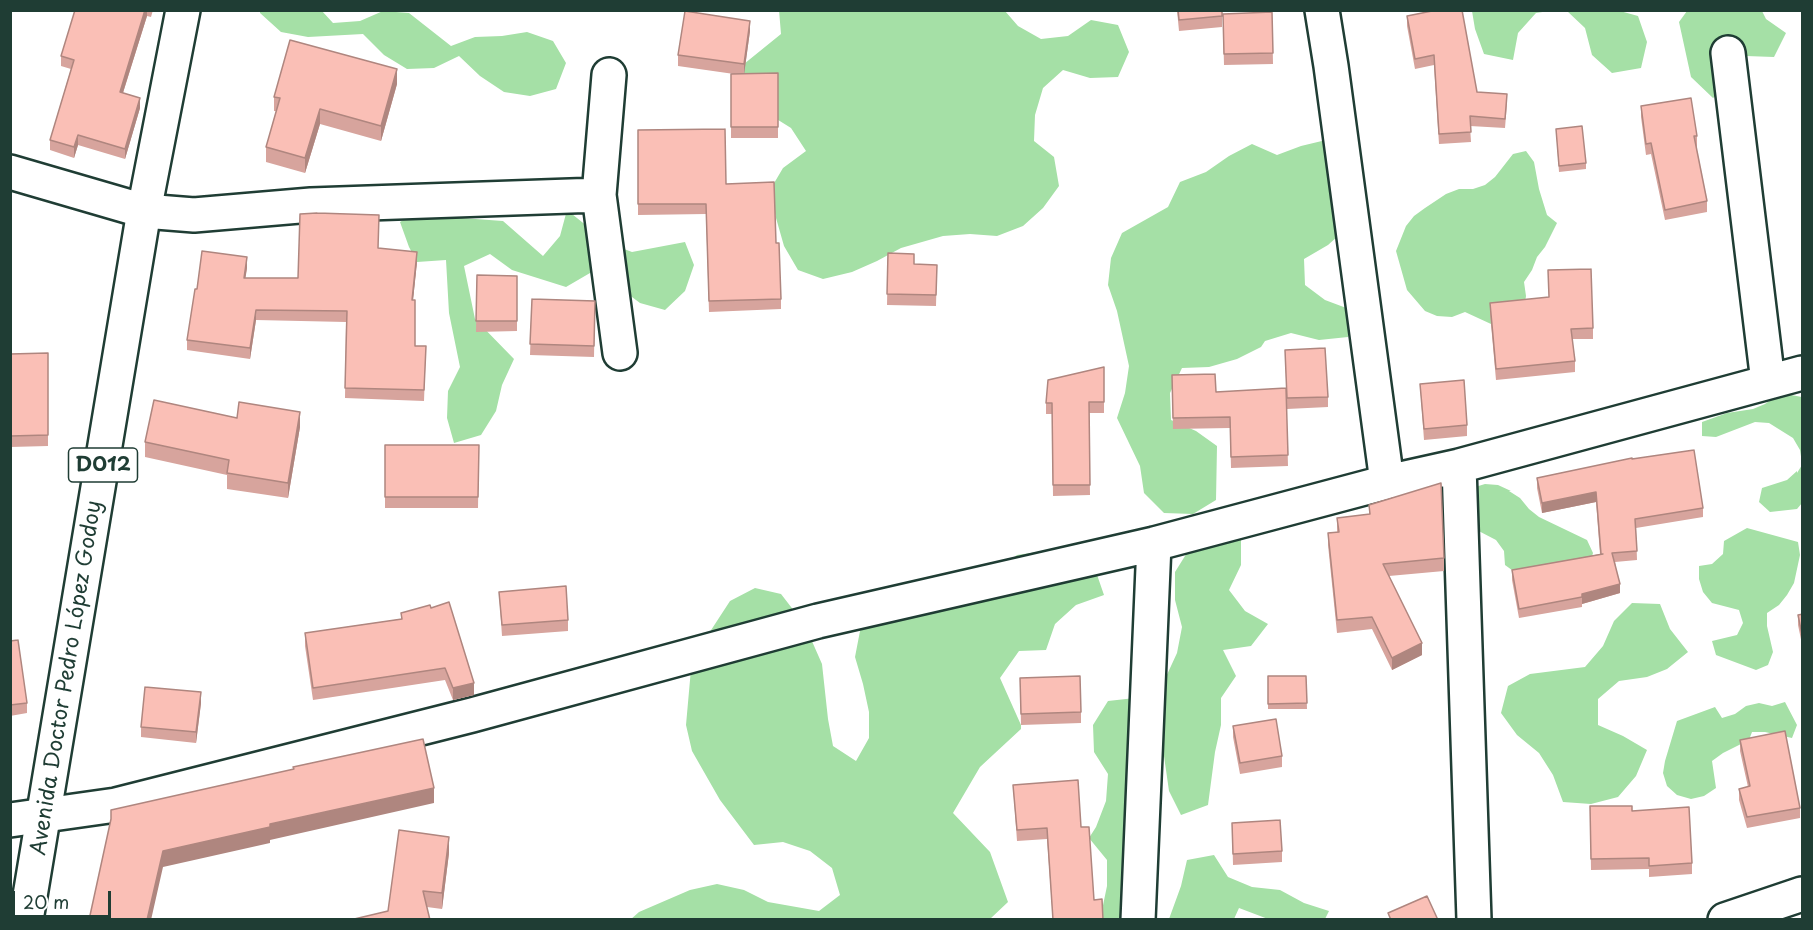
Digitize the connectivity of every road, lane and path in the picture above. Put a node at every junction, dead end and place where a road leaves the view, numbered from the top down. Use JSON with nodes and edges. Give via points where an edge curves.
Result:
{"nodes":[{"id":1,"x":183,"y":10,"type":"edge"},
{"id":2,"x":1322,"y":10,"type":"edge"},
{"id":3,"x":1728,"y":53,"type":"dead end"},
{"id":4,"x":609,"y":75,"type":"dead end"},
{"id":5,"x":10,"y":172,"type":"edge"},
{"id":6,"x":599,"y":195,"type":"junction"},
{"id":7,"x":144,"y":211,"type":"junction"},
{"id":8,"x":620,"y":353,"type":"dead end"},
{"id":9,"x":1803,"y":373,"type":"edge"},
{"id":10,"x":1768,"y":382,"type":"junction"},
{"id":11,"x":1459,"y":466,"type":"junction"},
{"id":12,"x":1387,"y":482,"type":"junction"},
{"id":13,"x":1154,"y":544,"type":"junction"},
{"id":14,"x":45,"y":815,"type":"junction"},
{"id":15,"x":10,"y":820,"type":"edge"},
{"id":16,"x":1803,"y":894,"type":"edge"},
{"id":17,"x":26,"y":920,"type":"edge"},
{"id":18,"x":1138,"y":920,"type":"edge"},
{"id":19,"x":1474,"y":920,"type":"edge"},
{"id":20,"x":1725,"y":920,"type":"edge"}],
"edges":[{"from":1,"to":7,"type":"street","name":"Avenida Doctor Pedro López Godoy","number":"D012"},
{"from":2,"to":12,"type":"street"},
{"from":3,"to":10,"type":"street"},
{"from":4,"to":6,"type":"street"},
{"from":5,"to":7,"type":"street"},
{"from":6,"to":7,"type":"street","via":[[310,205],[194,215]]},
{"from":6,"to":8,"type":"street"},
{"from":7,"to":14,"type":"street","name":"Avenida Doctor Pedro López Godoy","number":"D012"},
{"from":9,"to":10,"type":"street"},
{"from":10,"to":11,"type":"street"},
{"from":11,"to":12,"type":"street"},
{"from":11,"to":19,"type":"street"},
{"from":12,"to":13,"type":"street"},
{"from":13,"to":14,"type":"street","via":[[818,621],[461,718],[116,805]]},
{"from":13,"to":18,"type":"street"},
{"from":14,"to":15,"type":"street"},
{"from":14,"to":17,"type":"street","name":"Avenida Doctor Pedro López Godoy","number":"D012"},
{"from":16,"to":20,"type":"street"}]}
